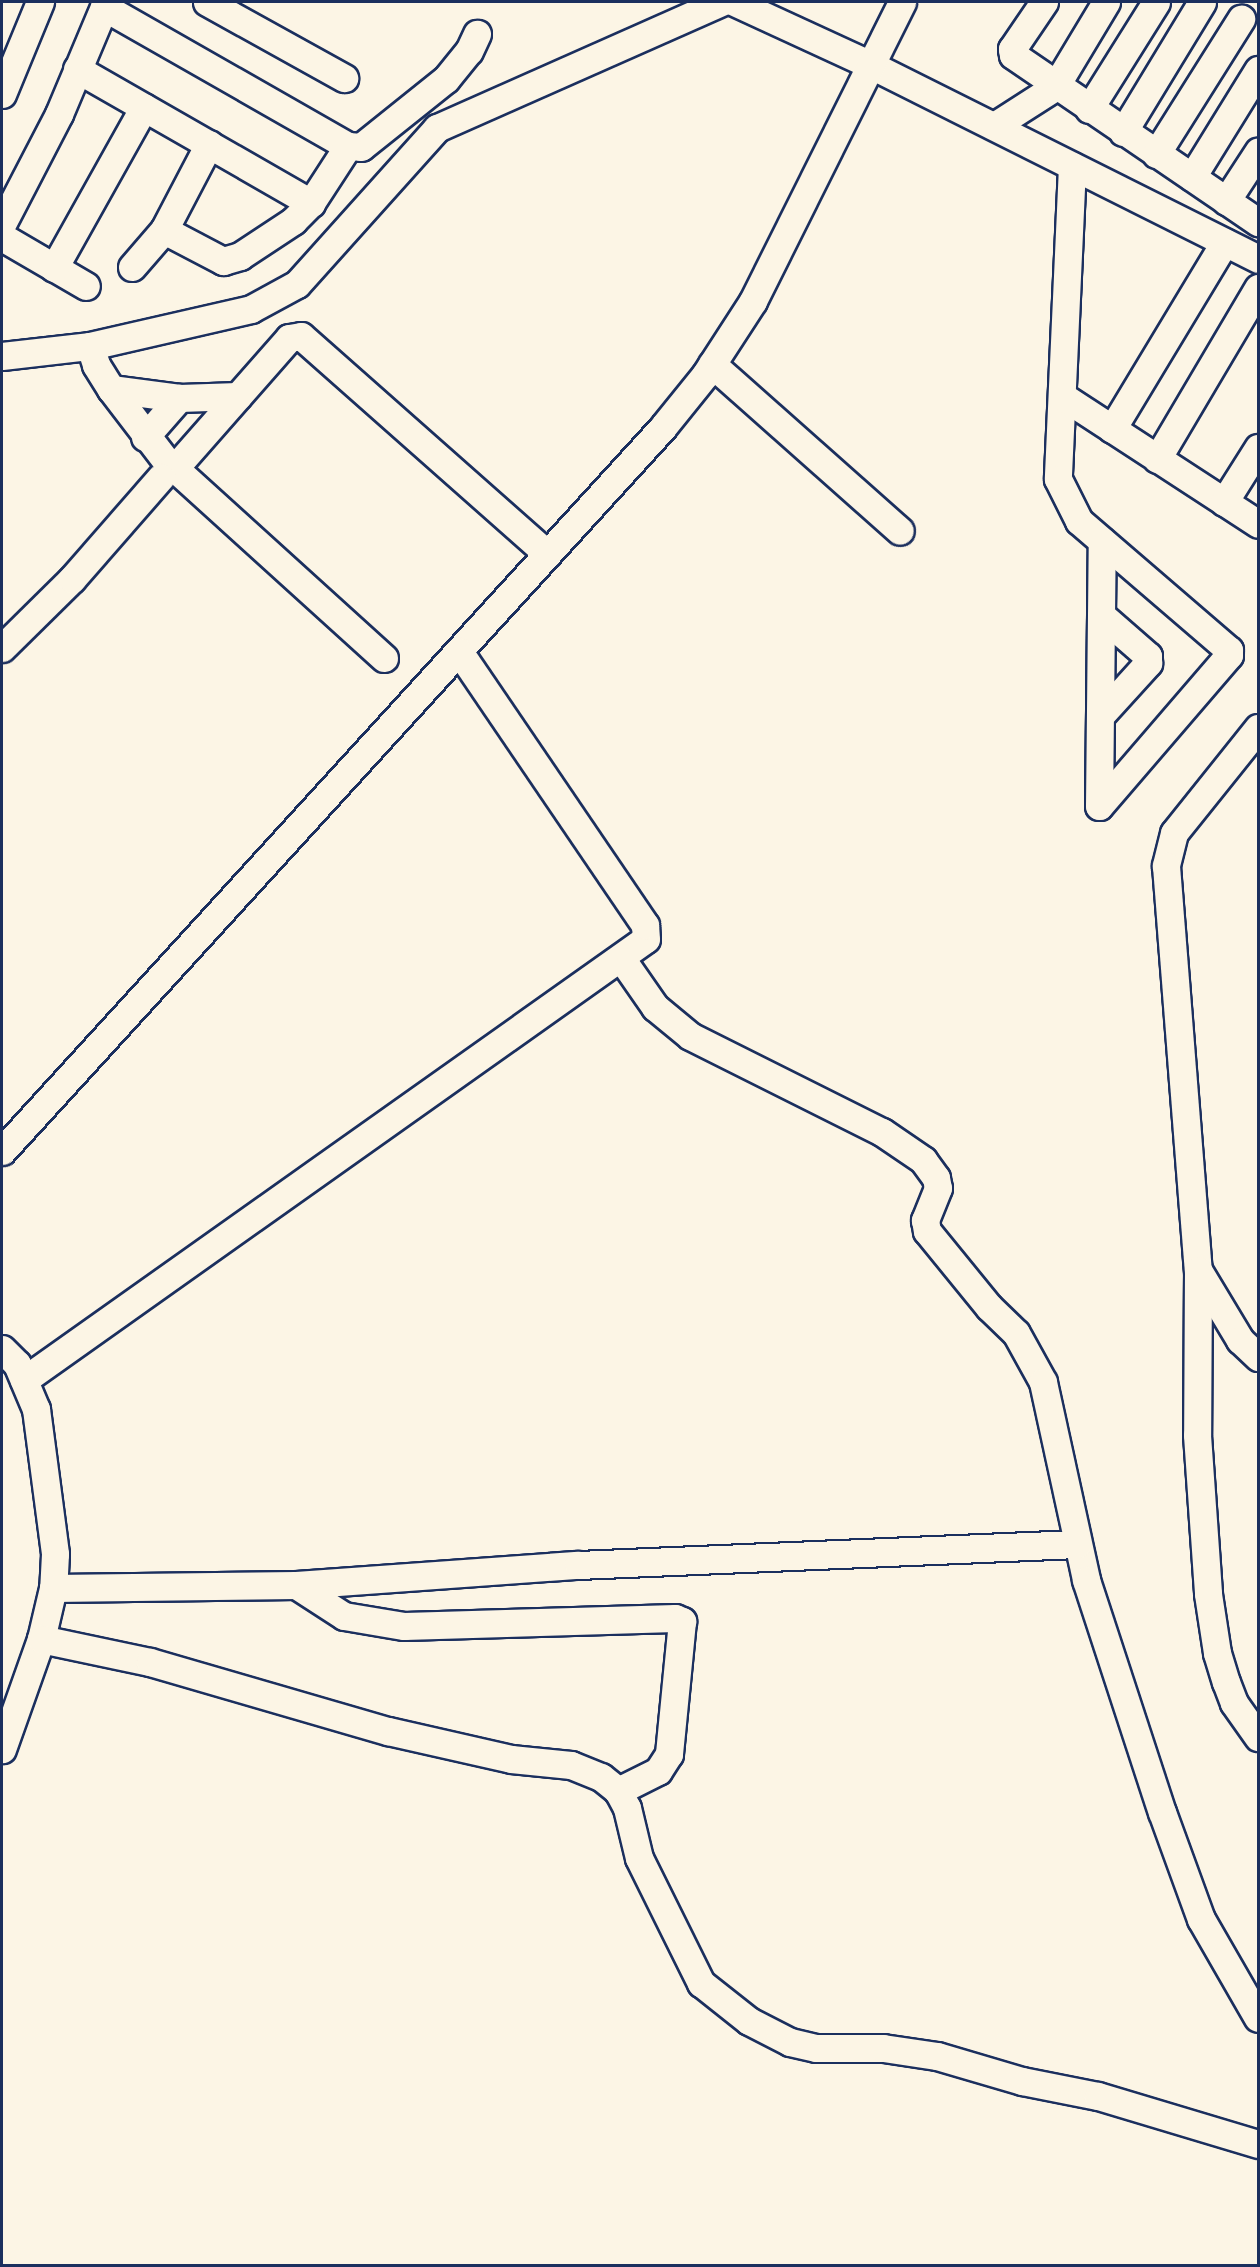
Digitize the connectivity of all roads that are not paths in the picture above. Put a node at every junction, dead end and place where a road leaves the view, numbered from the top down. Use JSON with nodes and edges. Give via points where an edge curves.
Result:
{"nodes":[{"id":1,"x":40,"y":2,"type":"edge"},
{"id":2,"x":207,"y":2,"type":"edge"},
{"id":3,"x":722,"y":2,"type":"edge"},
{"id":4,"x":734,"y":2,"type":"edge"},
{"id":5,"x":903,"y":2,"type":"edge"},
{"id":6,"x":1044,"y":2,"type":"edge"},
{"id":7,"x":1106,"y":2,"type":"edge"},
{"id":8,"x":1156,"y":2,"type":"edge"},
{"id":9,"x":1202,"y":2,"type":"edge"},
{"id":10,"x":105,"y":4,"type":"edge"},
{"id":11,"x":243,"y":10,"type":"edge"},
{"id":12,"x":1241,"y":19,"type":"dead end"},
{"id":13,"x":477,"y":34,"type":"dead end"},
{"id":14,"x":871,"y":65,"type":"junction"},
{"id":15,"x":77,"y":69,"type":"junction"},
{"id":16,"x":1258,"y":70,"type":"edge"},
{"id":17,"x":344,"y":78,"type":"dead end"},
{"id":18,"x":1055,"y":87,"type":"junction"},
{"id":19,"x":2,"y":94,"type":"edge"},
{"id":20,"x":144,"y":108,"type":"junction"},
{"id":21,"x":1089,"y":110,"type":"junction"},
{"id":22,"x":994,"y":126,"type":"junction"},
{"id":23,"x":1123,"y":132,"type":"junction"},
{"id":24,"x":209,"y":144,"type":"junction"},
{"id":25,"x":348,"y":146,"type":"junction"},
{"id":26,"x":1258,"y":152,"type":"edge"},
{"id":27,"x":1156,"y":154,"type":"junction"},
{"id":28,"x":1072,"y":166,"type":"junction"},
{"id":29,"x":1192,"y":177,"type":"junction"},
{"id":30,"x":1226,"y":201,"type":"junction"},
{"id":31,"x":311,"y":202,"type":"junction"},
{"id":32,"x":1258,"y":222,"type":"edge"},
{"id":33,"x":2,"y":224,"type":"edge"},
{"id":34,"x":164,"y":230,"type":"junction"},
{"id":35,"x":2,"y":237,"type":"edge"},
{"id":36,"x":1225,"y":242,"type":"junction"},
{"id":37,"x":1258,"y":259,"type":"edge"},
{"id":38,"x":132,"y":267,"type":"dead end"},
{"id":39,"x":54,"y":268,"type":"junction"},
{"id":40,"x":86,"y":286,"type":"dead end"},
{"id":41,"x":1258,"y":288,"type":"edge"},
{"id":42,"x":90,"y":346,"type":"junction"},
{"id":43,"x":2,"y":356,"type":"edge"},
{"id":44,"x":712,"y":364,"type":"junction"},
{"id":45,"x":111,"y":389,"type":"junction"},
{"id":46,"x":238,"y":396,"type":"junction"},
{"id":47,"x":1062,"y":396,"type":"junction"},
{"id":48,"x":179,"y":398,"type":"junction"},
{"id":49,"x":1112,"y":429,"type":"junction"},
{"id":50,"x":145,"y":436,"type":"junction"},
{"id":51,"x":1258,"y":448,"type":"edge"},
{"id":52,"x":1157,"y":459,"type":"junction"},
{"id":53,"x":171,"y":468,"type":"junction"},
{"id":54,"x":1224,"y":502,"type":"junction"},
{"id":55,"x":1258,"y":524,"type":"edge"},
{"id":56,"x":900,"y":531,"type":"dead end"},
{"id":57,"x":1102,"y":541,"type":"junction"},
{"id":58,"x":547,"y":554,"type":"junction"},
{"id":59,"x":1101,"y":615,"type":"junction"},
{"id":60,"x":2,"y":648,"type":"edge"},
{"id":61,"x":459,"y":651,"type":"junction"},
{"id":62,"x":384,"y":658,"type":"dead end"},
{"id":63,"x":1100,"y":716,"type":"junction"},
{"id":64,"x":1258,"y":728,"type":"edge"},
{"id":65,"x":621,"y":958,"type":"junction"},
{"id":66,"x":2,"y":1151,"type":"edge"},
{"id":67,"x":1198,"y":1270,"type":"junction"},
{"id":68,"x":2,"y":1349,"type":"edge"},
{"id":69,"x":1258,"y":1357,"type":"edge"},
{"id":70,"x":24,"y":1380,"type":"junction"},
{"id":71,"x":1077,"y":1544,"type":"junction"},
{"id":72,"x":296,"y":1585,"type":"junction"},
{"id":73,"x":53,"y":1588,"type":"junction"},
{"id":74,"x":41,"y":1639,"type":"junction"},
{"id":75,"x":1258,"y":1737,"type":"edge"},
{"id":76,"x":2,"y":1749,"type":"edge"},
{"id":77,"x":618,"y":1791,"type":"junction"},
{"id":78,"x":1258,"y":2019,"type":"edge"},
{"id":79,"x":1258,"y":2144,"type":"edge"}],
"edges":[{"from":1,"to":19,"type":"street"},
{"from":2,"to":11,"type":"street"},
{"from":3,"to":42,"type":"street","via":[[437,128],[297,284],[250,309]]},
{"from":4,"to":14,"type":"street"},
{"from":5,"to":14,"type":"street"},
{"from":6,"to":18,"type":"street","via":[[1012,49],[1013,55]]},
{"from":7,"to":18,"type":"street"},
{"from":8,"to":21,"type":"street"},
{"from":9,"to":23,"type":"street"},
{"from":10,"to":15,"type":"street"},
{"from":10,"to":25,"type":"street"},
{"from":11,"to":17,"type":"street"},
{"from":12,"to":27,"type":"street"},
{"from":13,"to":25,"type":"street","via":[[469,51],[446,79],[374,139],[361,147]]},
{"from":14,"to":22,"type":"street"},
{"from":14,"to":44,"type":"street","via":[[753,301]]},
{"from":15,"to":20,"type":"street"},
{"from":15,"to":33,"type":"street","via":[[59,114]]},
{"from":16,"to":29,"type":"street"},
{"from":18,"to":21,"type":"street"},
{"from":18,"to":22,"type":"street"},
{"from":20,"to":24,"type":"street"},
{"from":20,"to":39,"type":"street"},
{"from":21,"to":23,"type":"street"},
{"from":22,"to":28,"type":"street"},
{"from":23,"to":27,"type":"street"},
{"from":24,"to":31,"type":"street"},
{"from":24,"to":34,"type":"street"},
{"from":25,"to":31,"type":"street"},
{"from":26,"to":30,"type":"street"},
{"from":27,"to":29,"type":"street"},
{"from":28,"to":36,"type":"street"},
{"from":28,"to":47,"type":"street"},
{"from":29,"to":30,"type":"street"},
{"from":30,"to":32,"type":"street"},
{"from":31,"to":34,"type":"street","via":[[293,221],[240,256],[223,261]]},
{"from":34,"to":38,"type":"street"},
{"from":35,"to":39,"type":"street"},
{"from":36,"to":37,"type":"street"},
{"from":36,"to":49,"type":"street"},
{"from":39,"to":40,"type":"street"},
{"from":41,"to":52,"type":"street"},
{"from":42,"to":43,"type":"street"},
{"from":42,"to":45,"type":"street"},
{"from":44,"to":56,"type":"street"},
{"from":44,"to":58,"type":"street","via":[[663,427]]},
{"from":45,"to":48,"type":"street"},
{"from":45,"to":50,"type":"street"},
{"from":46,"to":48,"type":"street"},
{"from":46,"to":53,"type":"street"},
{"from":46,"to":58,"type":"street","via":[[289,338],[301,336]]},
{"from":47,"to":49,"type":"street"},
{"from":47,"to":57,"type":"street","via":[[1058,479],[1079,521]]},
{"from":48,"to":50,"type":"street"},
{"from":49,"to":52,"type":"street"},
{"from":50,"to":53,"type":"street"},
{"from":51,"to":54,"type":"street"},
{"from":52,"to":54,"type":"street"},
{"from":53,"to":60,"type":"street","via":[[72,579]]},
{"from":53,"to":62,"type":"street"},
{"from":54,"to":55,"type":"street"},
{"from":57,"to":59,"type":"street"},
{"from":57,"to":63,"type":"street","via":[[1229,650],[1229,655],[1099,806]]},
{"from":58,"to":61,"type":"street"},
{"from":59,"to":63,"type":"street"},
{"from":59,"to":63,"type":"street","via":[[1148,656],[1148,663]]},
{"from":61,"to":65,"type":"street","via":[[645,925],[646,939]]},
{"from":61,"to":66,"type":"street"},
{"from":64,"to":67,"type":"street","via":[[1180,824],[1168,847],[1166,866]]},
{"from":65,"to":70,"type":"street"},
{"from":65,"to":71,"type":"street","via":[[655,1006],[690,1035],[882,1132],[923,1160],[938,1188],[925,1220],[927,1231],[989,1307],[1016,1333],[1043,1382]]},
{"from":67,"to":69,"type":"street","via":[[1240,1340]]},
{"from":67,"to":75,"type":"street","via":[[1197,1435],[1208,1594],[1217,1653],[1226,1682],[1234,1703]]},
{"from":68,"to":70,"type":"street","via":[[17,1364]]},
{"from":70,"to":73,"type":"street","via":[[36,1409],[55,1554]]},
{"from":71,"to":72,"type":"street","via":[[578,1565]]},
{"from":71,"to":78,"type":"street","via":[[1118,1681],[1201,1919]]},
{"from":72,"to":73,"type":"street"},
{"from":72,"to":77,"type":"street","via":[[344,1616],[404,1626],[653,1616],[682,1621],[669,1754],[658,1771]]},
{"from":73,"to":74,"type":"street"},
{"from":74,"to":76,"type":"street"},
{"from":74,"to":77,"type":"street","via":[[150,1662],[388,1731],[511,1759],[571,1765],[601,1777]]},
{"from":77,"to":79,"type":"street","via":[[647,1876],[701,1983],[749,2021],[790,2042],[816,2048],[883,2048],[937,2056],[1022,2081],[1098,2096]]}]}
